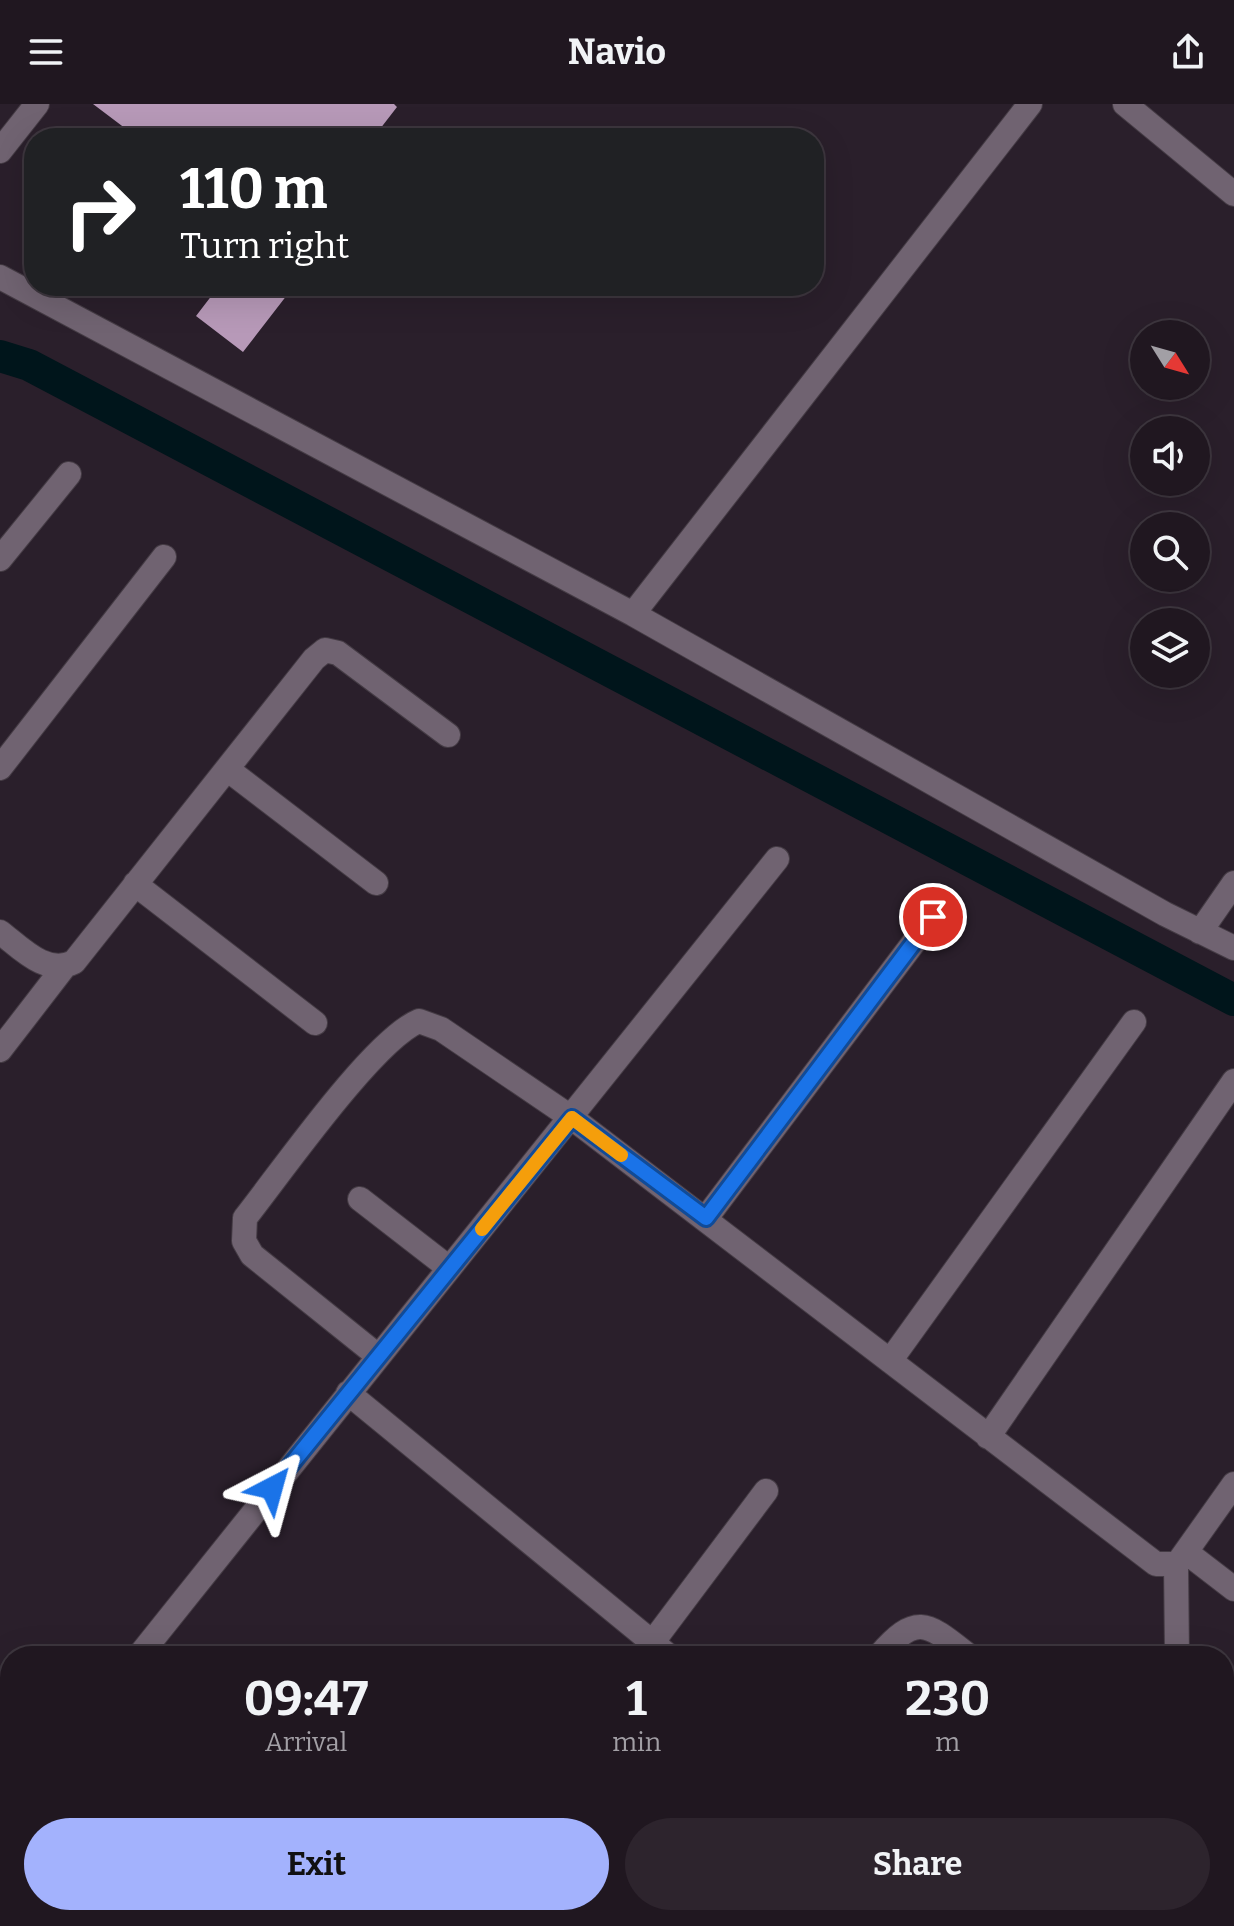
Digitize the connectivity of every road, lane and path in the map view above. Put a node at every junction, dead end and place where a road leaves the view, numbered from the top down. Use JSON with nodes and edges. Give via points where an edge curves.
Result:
{"nodes":[{"id":1,"x":37,"y":104,"type":"edge"},
{"id":2,"x":1030,"y":104,"type":"edge"},
{"id":3,"x":1125,"y":104,"type":"edge"},
{"id":4,"x":0,"y":151,"type":"edge"},
{"id":5,"x":1234,"y":194,"type":"edge"},
{"id":6,"x":0,"y":277,"type":"edge"},
{"id":7,"x":24,"y":290,"type":"edge"},
{"id":8,"x":36,"y":296,"type":"edge"},
{"id":9,"x":69,"y":474,"type":"dead end"},
{"id":10,"x":164,"y":557,"type":"dead end"},
{"id":11,"x":0,"y":559,"type":"edge"},
{"id":12,"x":633,"y":614,"type":"junction"},
{"id":13,"x":448,"y":735,"type":"dead end"},
{"id":14,"x":0,"y":768,"type":"edge"},
{"id":15,"x":227,"y":769,"type":"junction"},
{"id":16,"x":777,"y":859,"type":"dead end"},
{"id":17,"x":376,"y":883,"type":"dead end"},
{"id":18,"x":1234,"y":883,"type":"edge"},
{"id":19,"x":135,"y":884,"type":"junction"},
{"id":20,"x":933,"y":917,"type":"dead end"},
{"id":21,"x":0,"y":932,"type":"edge"},
{"id":22,"x":1200,"y":932,"type":"junction"},
{"id":23,"x":1234,"y":948,"type":"edge"},
{"id":24,"x":64,"y":967,"type":"junction"},
{"id":25,"x":1134,"y":1022,"type":"dead end"},
{"id":26,"x":315,"y":1023,"type":"dead end"},
{"id":27,"x":0,"y":1050,"type":"edge"},
{"id":28,"x":1234,"y":1081,"type":"edge"},
{"id":29,"x":572,"y":1118,"type":"junction"},
{"id":30,"x":360,"y":1199,"type":"dead end"},
{"id":31,"x":706,"y":1218,"type":"junction"},
{"id":32,"x":449,"y":1268,"type":"junction"},
{"id":33,"x":378,"y":1356,"type":"junction"},
{"id":34,"x":890,"y":1361,"type":"junction"},
{"id":35,"x":348,"y":1393,"type":"junction"},
{"id":36,"x":988,"y":1437,"type":"junction"},
{"id":37,"x":1234,"y":1484,"type":"edge"},
{"id":38,"x":766,"y":1491,"type":"dead end"},
{"id":39,"x":1181,"y":1558,"type":"junction"},
{"id":40,"x":1234,"y":1589,"type":"edge"},
{"id":41,"x":147,"y":1646,"type":"edge"},
{"id":42,"x":657,"y":1646,"type":"edge"},
{"id":43,"x":663,"y":1646,"type":"edge"},
{"id":44,"x":888,"y":1646,"type":"edge"},
{"id":45,"x":955,"y":1646,"type":"edge"},
{"id":46,"x":1177,"y":1646,"type":"edge"}],
"edges":[{"from":1,"to":4,"type":"lane"},
{"from":2,"to":12,"type":"lane"},
{"from":3,"to":5,"type":"lane"},
{"from":6,"to":7,"type":"lane"},
{"from":8,"to":12,"type":"lane"},
{"from":9,"to":11,"type":"lane"},
{"from":10,"to":14,"type":"lane"},
{"from":12,"to":22,"type":"lane"},
{"from":13,"to":15,"type":"lane","via":[[338,653],[325,650]]},
{"from":15,"to":17,"type":"lane"},
{"from":15,"to":19,"type":"lane"},
{"from":16,"to":29,"type":"lane"},
{"from":18,"to":22,"type":"lane"},
{"from":19,"to":24,"type":"lane","via":[[74,962]]},
{"from":19,"to":26,"type":"lane"},
{"from":20,"to":31,"type":"lane"},
{"from":21,"to":24,"type":"lane","via":[[43,963]]},
{"from":22,"to":23,"type":"lane"},
{"from":24,"to":27,"type":"lane"},
{"from":25,"to":34,"type":"lane"},
{"from":28,"to":36,"type":"lane"},
{"from":29,"to":31,"type":"lane"},
{"from":29,"to":32,"type":"lane"},
{"from":29,"to":33,"type":"lane","via":[[432,1024],[419,1021],[402,1030],[364,1069],[242,1228],[252,1255]]},
{"from":30,"to":32,"type":"lane"},
{"from":31,"to":34,"type":"lane"},
{"from":32,"to":33,"type":"lane"},
{"from":33,"to":35,"type":"lane"},
{"from":34,"to":36,"type":"lane"},
{"from":35,"to":41,"type":"lane"},
{"from":35,"to":42,"type":"lane"},
{"from":36,"to":39,"type":"lane","via":[[1147,1559],[1156,1564]]},
{"from":37,"to":39,"type":"lane"},
{"from":38,"to":43,"type":"lane"},
{"from":39,"to":40,"type":"lane"},
{"from":39,"to":46,"type":"lane"},
{"from":44,"to":45,"type":"lane","via":[[914,1626],[932,1630]]}]}
